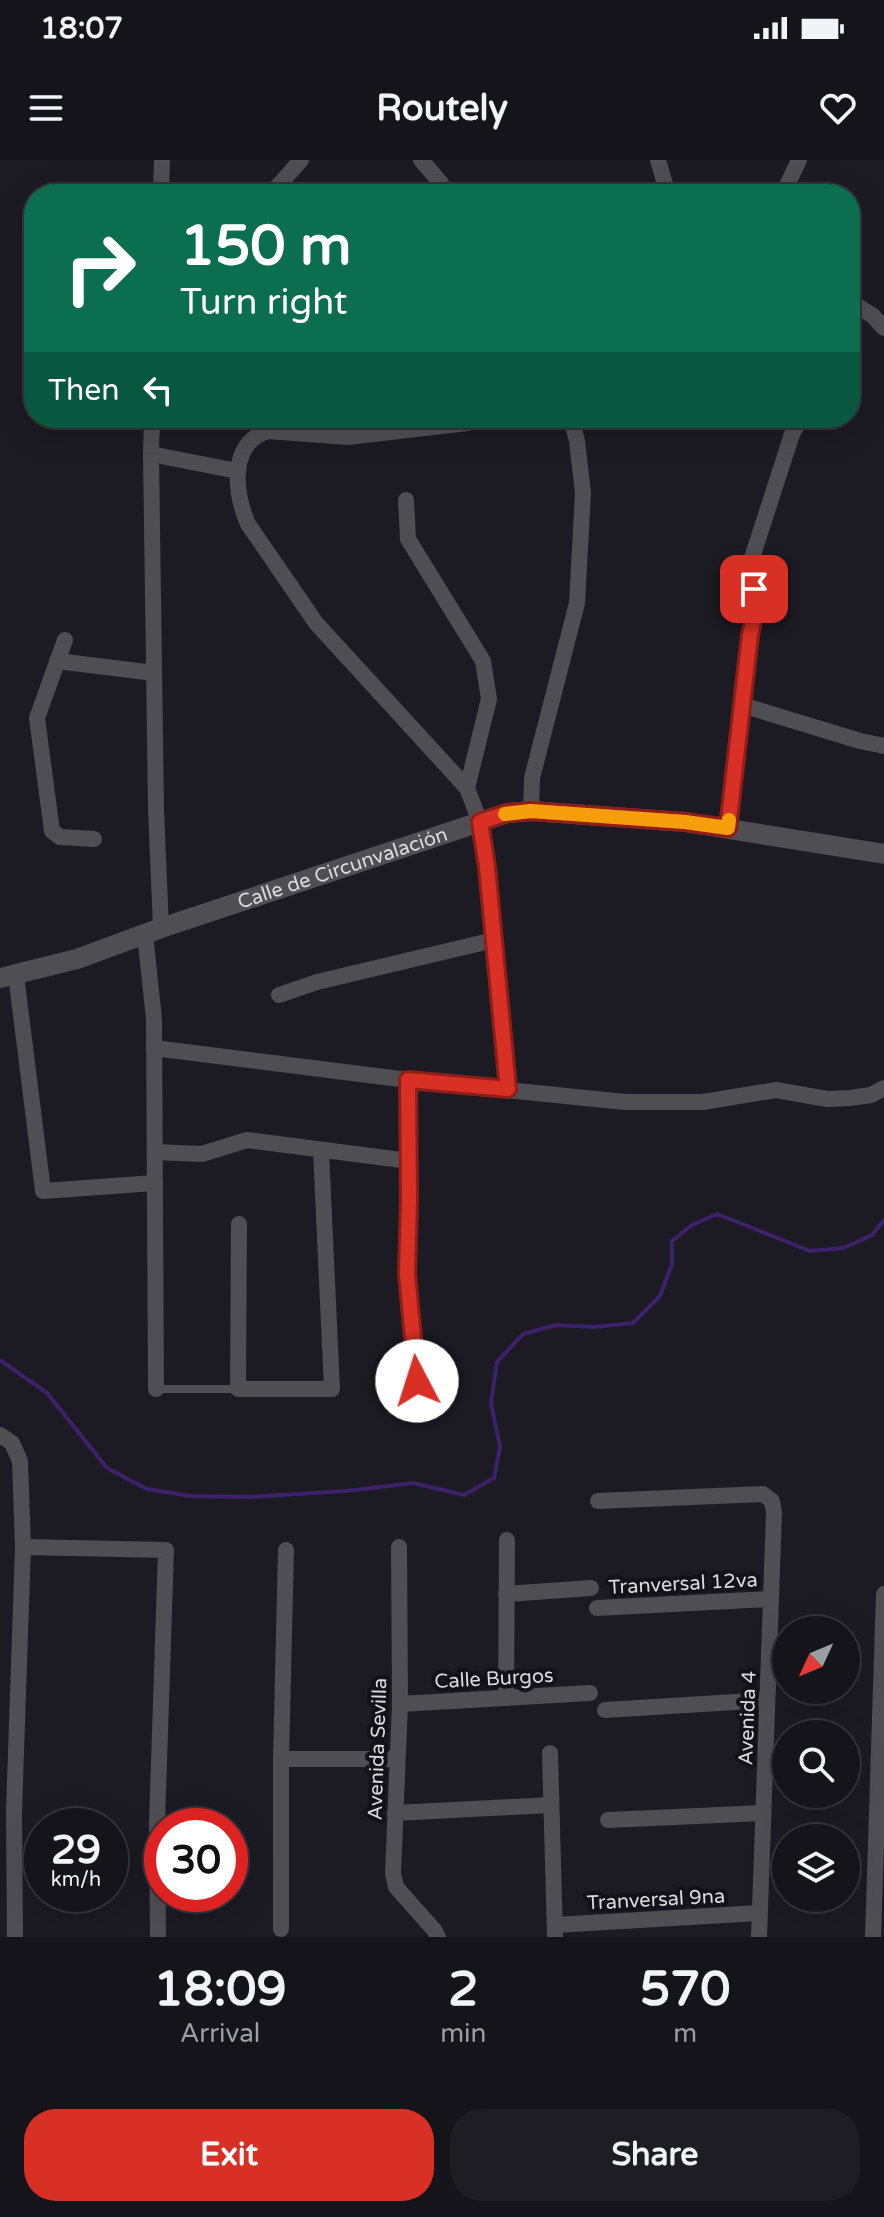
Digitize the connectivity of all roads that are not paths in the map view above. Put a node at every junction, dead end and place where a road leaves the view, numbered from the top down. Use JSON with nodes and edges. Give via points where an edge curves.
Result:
{"nodes":[{"id":1,"x":162,"y":160,"type":"edge"},
{"id":2,"x":301,"y":160,"type":"edge"},
{"id":3,"x":421,"y":160,"type":"edge"},
{"id":4,"x":658,"y":160,"type":"edge"},
{"id":5,"x":799,"y":160,"type":"edge"},
{"id":6,"x":161,"y":184,"type":"edge"},
{"id":7,"x":280,"y":184,"type":"edge"},
{"id":8,"x":441,"y":184,"type":"edge"},
{"id":9,"x":665,"y":184,"type":"edge"},
{"id":10,"x":788,"y":184,"type":"edge"},
{"id":11,"x":860,"y":309,"type":"edge"},
{"id":12,"x":884,"y":328,"type":"edge"},
{"id":13,"x":152,"y":428,"type":"edge"},
{"id":14,"x":382,"y":428,"type":"edge"},
{"id":15,"x":574,"y":428,"type":"edge"},
{"id":16,"x":796,"y":428,"type":"edge"},
{"id":17,"x":151,"y":454,"type":"junction"},
{"id":18,"x":237,"y":471,"type":"junction"},
{"id":19,"x":406,"y":500,"type":"dead end"},
{"id":20,"x":65,"y":640,"type":"dead end"},
{"id":21,"x":57,"y":661,"type":"junction"},
{"id":22,"x":154,"y":673,"type":"junction"},
{"id":23,"x":742,"y":705,"type":"junction"},
{"id":24,"x":884,"y":746,"type":"edge"},
{"id":25,"x":467,"y":788,"type":"junction"},
{"id":26,"x":531,"y":811,"type":"junction"},
{"id":27,"x":480,"y":822,"type":"junction"},
{"id":28,"x":728,"y":828,"type":"junction"},
{"id":29,"x":94,"y":839,"type":"dead end"},
{"id":30,"x":884,"y":854,"type":"edge"},
{"id":31,"x":153,"y":931,"type":"junction"},
{"id":32,"x":494,"y":940,"type":"junction"},
{"id":33,"x":8,"y":976,"type":"edge"},
{"id":34,"x":279,"y":995,"type":"dead end"},
{"id":35,"x":154,"y":1048,"type":"junction"},
{"id":36,"x":408,"y":1080,"type":"junction"},
{"id":37,"x":884,"y":1088,"type":"edge"},
{"id":38,"x":508,"y":1089,"type":"junction"},
{"id":39,"x":321,"y":1151,"type":"junction"},
{"id":40,"x":155,"y":1152,"type":"junction"},
{"id":41,"x":409,"y":1161,"type":"junction"},
{"id":42,"x":155,"y":1183,"type":"junction"},
{"id":43,"x":239,"y":1224,"type":"dead end"},
{"id":44,"x":417,"y":1381,"type":"dead end"},
{"id":45,"x":156,"y":1389,"type":"joint"},
{"id":46,"x":238,"y":1389,"type":"junction"},
{"id":47,"x":0,"y":1435,"type":"edge"},
{"id":48,"x":598,"y":1501,"type":"dead end"},
{"id":49,"x":507,"y":1540,"type":"dead end"},
{"id":50,"x":23,"y":1547,"type":"junction"},
{"id":51,"x":399,"y":1547,"type":"dead end"},
{"id":52,"x":286,"y":1550,"type":"dead end"},
{"id":53,"x":591,"y":1588,"type":"dead end"},
{"id":54,"x":506,"y":1594,"type":"junction"},
{"id":55,"x":884,"y":1594,"type":"edge"},
{"id":56,"x":771,"y":1599,"type":"junction"},
{"id":57,"x":597,"y":1608,"type":"dead end"},
{"id":58,"x":590,"y":1693,"type":"dead end"},
{"id":59,"x":506,"y":1698,"type":"junction"},
{"id":60,"x":767,"y":1700,"type":"junction"},
{"id":61,"x":400,"y":1704,"type":"junction"},
{"id":62,"x":605,"y":1710,"type":"dead end"},
{"id":63,"x":550,"y":1753,"type":"dead end"},
{"id":64,"x":281,"y":1759,"type":"junction"},
{"id":65,"x":397,"y":1759,"type":"junction"},
{"id":66,"x":551,"y":1805,"type":"junction"},
{"id":67,"x":395,"y":1813,"type":"junction"},
{"id":68,"x":763,"y":1813,"type":"junction"},
{"id":69,"x":608,"y":1820,"type":"dead end"},
{"id":70,"x":8,"y":1866,"type":"edge"},
{"id":71,"x":759,"y":1913,"type":"junction"},
{"id":72,"x":281,"y":1929,"type":"dead end"},
{"id":73,"x":555,"y":1931,"type":"edge"},
{"id":74,"x":15,"y":1937,"type":"edge"},
{"id":75,"x":158,"y":1937,"type":"edge"},
{"id":76,"x":438,"y":1937,"type":"edge"},
{"id":77,"x":759,"y":1937,"type":"edge"},
{"id":78,"x":873,"y":1937,"type":"edge"}],
"edges":[{"from":1,"to":6,"type":"street"},
{"from":2,"to":7,"type":"street"},
{"from":3,"to":8,"type":"street"},
{"from":4,"to":9,"type":"street"},
{"from":5,"to":10,"type":"street"},
{"from":11,"to":12,"type":"street"},
{"from":13,"to":17,"type":"street"},
{"from":14,"to":18,"type":"street","via":[[348,437],[260,433],[245,447]]},
{"from":15,"to":26,"type":"street","via":[[583,493],[577,603],[532,778]]},
{"from":16,"to":23,"type":"street","via":[[752,558],[757,605]]},
{"from":17,"to":18,"type":"street"},
{"from":17,"to":22,"type":"street"},
{"from":18,"to":25,"type":"street","via":[[244,517],[316,623]]},
{"from":19,"to":25,"type":"street","via":[[408,539],[483,661],[489,699]]},
{"from":20,"to":21,"type":"street"},
{"from":21,"to":22,"type":"street"},
{"from":21,"to":29,"type":"street","via":[[37,718],[52,831],[60,837]]},
{"from":22,"to":31,"type":"street"},
{"from":23,"to":24,"type":"street"},
{"from":23,"to":28,"type":"street"},
{"from":25,"to":27,"type":"street"},
{"from":26,"to":27,"type":"street","name":"Calle de Circunvalación"},
{"from":26,"to":28,"type":"street","name":"Calle de Circunvalación"},
{"from":27,"to":31,"type":"street","name":"Calle de Circunvalación"},
{"from":27,"to":32,"type":"street"},
{"from":28,"to":30,"type":"street","name":"Calle de Circunvalación"},
{"from":31,"to":33,"type":"street","name":"Calle de Circunvalación","via":[[77,959]]},
{"from":31,"to":35,"type":"street"},
{"from":32,"to":34,"type":"street"},
{"from":32,"to":38,"type":"street"},
{"from":33,"to":42,"type":"street","via":[[43,1191]]},
{"from":35,"to":36,"type":"street"},
{"from":35,"to":40,"type":"street"},
{"from":36,"to":38,"type":"street"},
{"from":36,"to":41,"type":"street"},
{"from":37,"to":38,"type":"street","via":[[850,1098],[776,1090],[703,1102],[625,1102]]},
{"from":39,"to":40,"type":"street","via":[[247,1140],[202,1154]]},
{"from":39,"to":41,"type":"street"},
{"from":39,"to":46,"type":"street","via":[[332,1389]]},
{"from":40,"to":42,"type":"street"},
{"from":41,"to":44,"type":"street","via":[[407,1274]]},
{"from":42,"to":45,"type":"street"},
{"from":43,"to":46,"type":"street"},
{"from":45,"to":46,"type":"lane"},
{"from":47,"to":50,"type":"street","via":[[12,1443],[20,1461]]},
{"from":48,"to":56,"type":"street","name":"Avenida 4","via":[[763,1494],[772,1501],[774,1513]]},
{"from":49,"to":54,"type":"street"},
{"from":50,"to":70,"type":"street"},
{"from":50,"to":75,"type":"street","via":[[166,1550]]},
{"from":51,"to":61,"type":"street","name":"Avenida Sevilla"},
{"from":52,"to":64,"type":"street"},
{"from":53,"to":54,"type":"street"},
{"from":54,"to":59,"type":"street"},
{"from":55,"to":78,"type":"street"},
{"from":56,"to":57,"type":"street","name":"Tranversal 12va"},
{"from":56,"to":60,"type":"street","name":"Avenida 4"},
{"from":58,"to":59,"type":"street","name":"Calle Burgos"},
{"from":59,"to":61,"type":"street","name":"Calle Burgos"},
{"from":60,"to":62,"type":"street"},
{"from":60,"to":68,"type":"street","name":"Avenida 4"},
{"from":61,"to":65,"type":"street","name":"Avenida Sevilla"},
{"from":63,"to":66,"type":"street"},
{"from":64,"to":65,"type":"street"},
{"from":64,"to":72,"type":"street"},
{"from":65,"to":67,"type":"street","name":"Avenida Sevilla"},
{"from":66,"to":67,"type":"street"},
{"from":66,"to":73,"type":"street"},
{"from":67,"to":76,"type":"street","name":"Avenida Sevilla","via":[[396,1887]]},
{"from":68,"to":69,"type":"street"},
{"from":68,"to":71,"type":"street","name":"Avenida 4"},
{"from":70,"to":74,"type":"street"},
{"from":71,"to":73,"type":"street","name":"Tranversal 9na"},
{"from":71,"to":77,"type":"street","name":"Avenida 4"}]}
